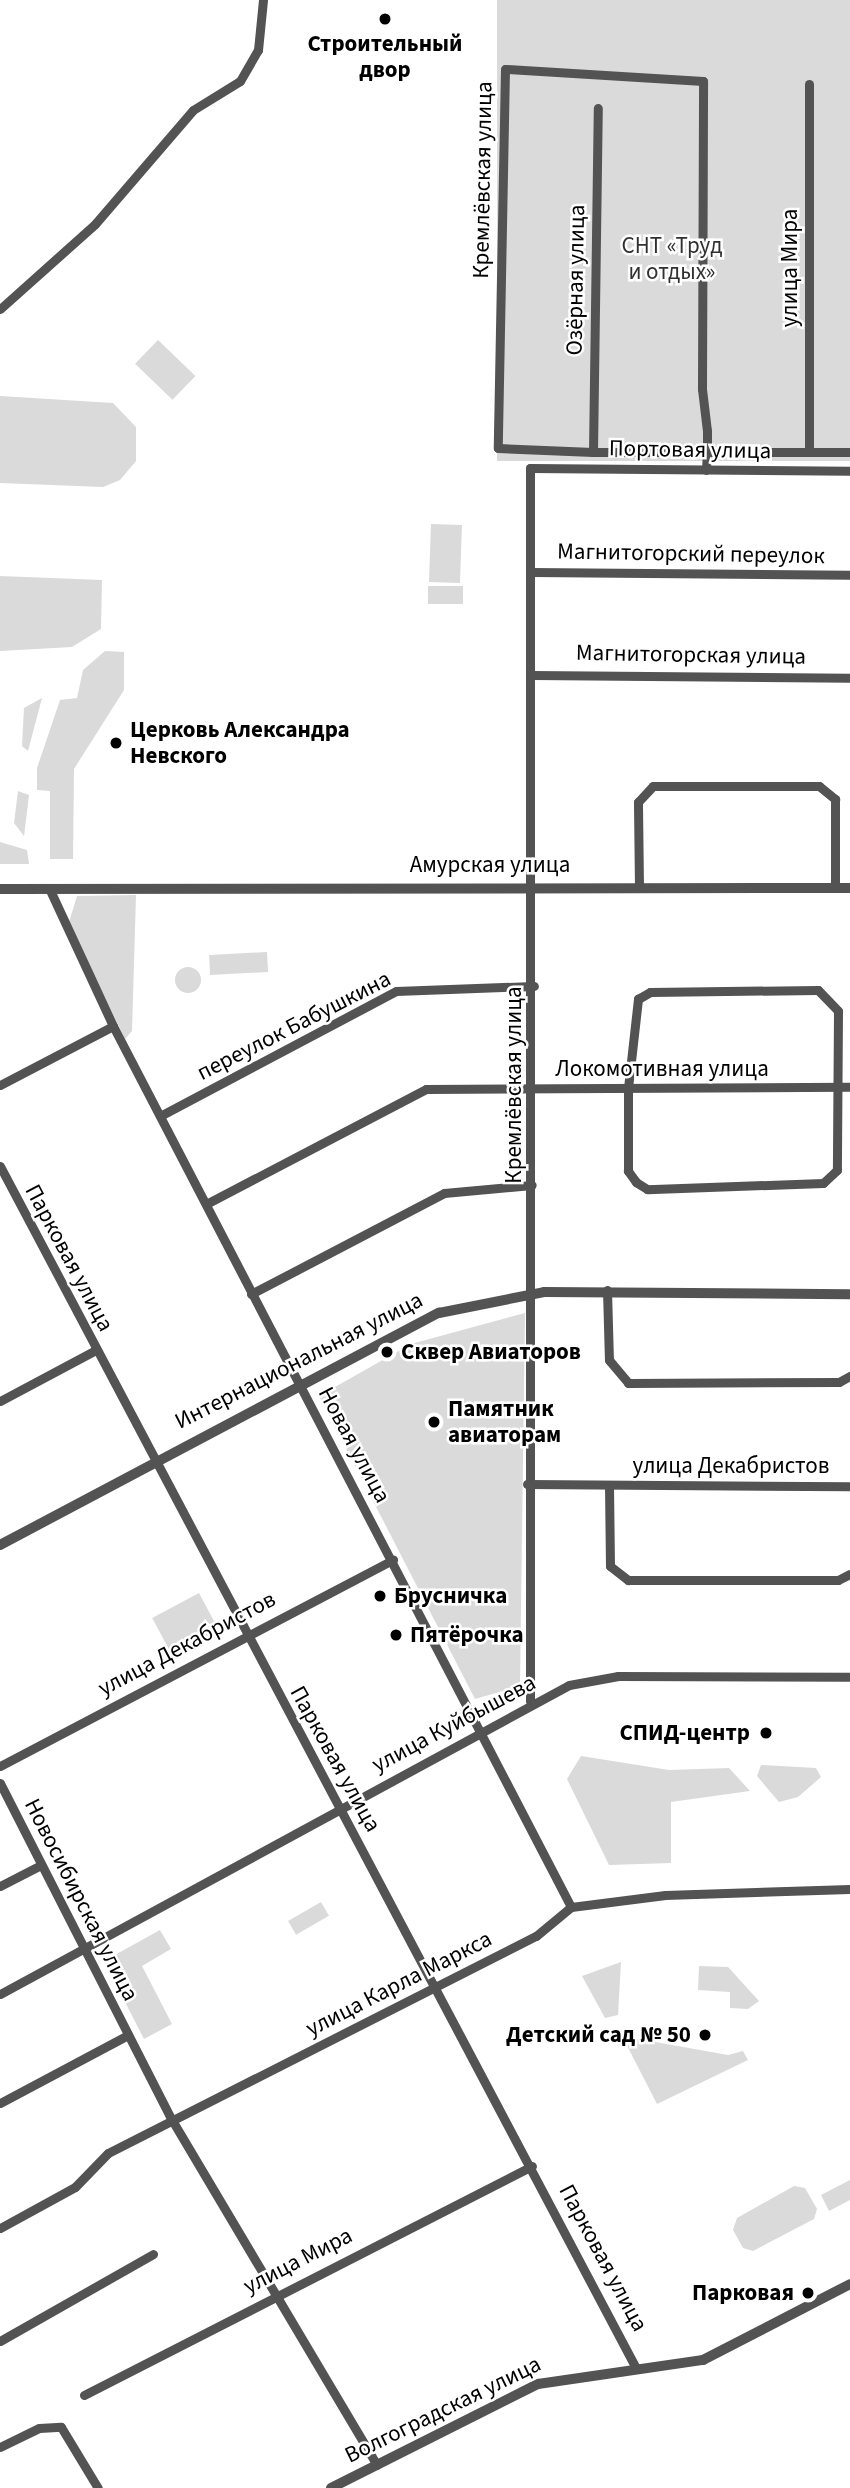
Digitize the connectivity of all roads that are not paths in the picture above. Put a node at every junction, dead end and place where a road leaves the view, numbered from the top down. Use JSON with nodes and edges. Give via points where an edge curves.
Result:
{"nodes":[{"id":1,"x":263,"y":0,"type":"edge"},
{"id":2,"x":809,"y":84,"type":"dead end"},
{"id":3,"x":598,"y":108,"type":"dead end"},
{"id":4,"x":0,"y":309,"type":"edge"},
{"id":5,"x":593,"y":452,"type":"junction"},
{"id":6,"x":707,"y":452,"type":"junction"},
{"id":7,"x":809,"y":452,"type":"junction"},
{"id":8,"x":850,"y":452,"type":"edge"},
{"id":9,"x":530,"y":468,"type":"joint"},
{"id":10,"x":706,"y":470,"type":"junction"},
{"id":11,"x":850,"y":471,"type":"edge"},
{"id":12,"x":531,"y":572,"type":"junction"},
{"id":13,"x":850,"y":575,"type":"edge"},
{"id":14,"x":532,"y":675,"type":"junction"},
{"id":15,"x":850,"y":678,"type":"edge"},
{"id":16,"x":530,"y":886,"type":"junction"},
{"id":17,"x":639,"y":887,"type":"junction"},
{"id":18,"x":49,"y":888,"type":"junction"},
{"id":19,"x":835,"y":888,"type":"junction"},
{"id":20,"x":850,"y":888,"type":"edge"},
{"id":21,"x":0,"y":889,"type":"edge"},
{"id":22,"x":534,"y":986,"type":"junction"},
{"id":23,"x":113,"y":1026,"type":"junction"},
{"id":24,"x":0,"y":1085,"type":"edge"},
{"id":25,"x":837,"y":1087,"type":"junction"},
{"id":26,"x":850,"y":1087,"type":"edge"},
{"id":27,"x":628,"y":1088,"type":"junction"},
{"id":28,"x":534,"y":1089,"type":"junction"},
{"id":29,"x":160,"y":1116,"type":"junction"},
{"id":30,"x":0,"y":1167,"type":"edge"},
{"id":31,"x":532,"y":1185,"type":"junction"},
{"id":32,"x":208,"y":1203,"type":"junction"},
{"id":33,"x":607,"y":1290,"type":"junction"},
{"id":34,"x":251,"y":1294,"type":"junction"},
{"id":35,"x":530,"y":1294,"type":"junction"},
{"id":36,"x":850,"y":1294,"type":"edge"},
{"id":37,"x":96,"y":1350,"type":"junction"},
{"id":38,"x":850,"y":1376,"type":"edge"},
{"id":39,"x":298,"y":1383,"type":"junction"},
{"id":40,"x":0,"y":1401,"type":"edge"},
{"id":41,"x":155,"y":1458,"type":"junction"},
{"id":42,"x":527,"y":1484,"type":"junction"},
{"id":43,"x":609,"y":1485,"type":"junction"},
{"id":44,"x":850,"y":1486,"type":"edge"},
{"id":45,"x":0,"y":1545,"type":"edge"},
{"id":46,"x":393,"y":1560,"type":"junction"},
{"id":47,"x":850,"y":1574,"type":"edge"},
{"id":48,"x":244,"y":1633,"type":"junction"},
{"id":49,"x":850,"y":1677,"type":"edge"},
{"id":50,"x":530,"y":1701,"type":"junction"},
{"id":51,"x":482,"y":1727,"type":"junction"},
{"id":52,"x":0,"y":1766,"type":"edge"},
{"id":53,"x":0,"y":1783,"type":"edge"},
{"id":54,"x":340,"y":1808,"type":"junction"},
{"id":55,"x":41,"y":1865,"type":"junction"},
{"id":56,"x":0,"y":1886,"type":"edge"},
{"id":57,"x":850,"y":1889,"type":"edge"},
{"id":58,"x":571,"y":1907,"type":"junction"},
{"id":59,"x":83,"y":1948,"type":"junction"},
{"id":60,"x":435,"y":1983,"type":"junction"},
{"id":61,"x":0,"y":1994,"type":"edge"},
{"id":62,"x":128,"y":2035,"type":"junction"},
{"id":63,"x":0,"y":2103,"type":"edge"},
{"id":64,"x":172,"y":2120,"type":"junction"},
{"id":65,"x":532,"y":2166,"type":"junction"},
{"id":66,"x":0,"y":2228,"type":"edge"},
{"id":67,"x":153,"y":2254,"type":"dead end"},
{"id":68,"x":850,"y":2284,"type":"edge"},
{"id":69,"x":276,"y":2293,"type":"junction"},
{"id":70,"x":0,"y":2341,"type":"edge"},
{"id":71,"x":636,"y":2368,"type":"junction"},
{"id":72,"x":84,"y":2395,"type":"dead end"},
{"id":73,"x":0,"y":2447,"type":"edge"},
{"id":74,"x":377,"y":2465,"type":"junction"},
{"id":75,"x":98,"y":2488,"type":"edge"},
{"id":76,"x":331,"y":2488,"type":"edge"}],
"edges":[{"from":1,"to":4,"type":"street","via":[[258,50],[240,81],[193,110],[95,224]]},
{"from":2,"to":7,"type":"street","name":"улица Мира"},
{"from":3,"to":5,"type":"street","name":"Озёрная улица"},
{"from":5,"to":6,"type":"street"},
{"from":5,"to":6,"type":"street","name":"Кремлёвская улица","via":[[498,448],[505,69],[703,81]]},
{"from":6,"to":7,"type":"street"},
{"from":6,"to":10,"type":"street"},
{"from":7,"to":8,"type":"street"},
{"from":9,"to":10,"type":"street","name":"Портовая улица"},
{"from":9,"to":12,"type":"street","name":"Кремлёвская улица"},
{"from":10,"to":11,"type":"street","name":"Портовая улица"},
{"from":12,"to":13,"type":"street","name":"Магнитогорский переулок"},
{"from":12,"to":14,"type":"street","name":"Кремлёвская улица"},
{"from":14,"to":15,"type":"street","name":"Магнитогорская улица"},
{"from":14,"to":16,"type":"street","name":"Кремлёвская улица"},
{"from":16,"to":17,"type":"street","name":"Амурская улица"},
{"from":16,"to":18,"type":"street","name":"Амурская улица"},
{"from":16,"to":22,"type":"street","name":"Кремлёвская улица"},
{"from":17,"to":19,"type":"street","name":"Амурская улица"},
{"from":17,"to":19,"type":"street","via":[[638,802],[653,786],[820,786],[835,799]]},
{"from":18,"to":21,"type":"street"},
{"from":18,"to":23,"type":"street","name":"Новая улица"},
{"from":19,"to":20,"type":"street","name":"Амурская улица"},
{"from":22,"to":28,"type":"street","name":"Кремлёвская улица"},
{"from":22,"to":29,"type":"street","name":"переулок Бабушкина","via":[[396,990]]},
{"from":23,"to":24,"type":"street"},
{"from":23,"to":29,"type":"street","name":"Новая улица"},
{"from":25,"to":26,"type":"street","name":"Локомотивная улица"},
{"from":25,"to":27,"type":"street","name":"Локомотивная улица"},
{"from":25,"to":27,"type":"street","via":[[838,1011],[818,990],[650,992],[638,999]]},
{"from":25,"to":27,"type":"street","via":[[837,1170],[823,1183],[675,1189],[647,1189],[628,1171]]},
{"from":27,"to":28,"type":"street","name":"Локомотивная улица"},
{"from":28,"to":31,"type":"street","name":"Кремлёвская улица"},
{"from":28,"to":32,"type":"street","name":"Локомотивная улица","via":[[426,1089]]},
{"from":29,"to":32,"type":"street","name":"Новая улица"},
{"from":30,"to":37,"type":"street","name":"Парковая улица"},
{"from":31,"to":34,"type":"street","via":[[444,1193]]},
{"from":31,"to":35,"type":"street","name":"Кремлёвская улица"},
{"from":32,"to":34,"type":"street","name":"Новая улица"},
{"from":33,"to":35,"type":"street","name":"Интернациональная улица"},
{"from":33,"to":36,"type":"street","name":"Интернациональная улица"},
{"from":33,"to":38,"type":"street","via":[[610,1360],[628,1383],[839,1381]]},
{"from":34,"to":39,"type":"street","name":"Новая улица"},
{"from":35,"to":39,"type":"street","name":"Интернациональная улица","via":[[439,1313]]},
{"from":35,"to":42,"type":"street","name":"Кремлёвская улица"},
{"from":37,"to":40,"type":"street"},
{"from":37,"to":41,"type":"street","name":"Парковая улица"},
{"from":39,"to":41,"type":"street","name":"Интернациональная улица"},
{"from":39,"to":46,"type":"street","name":"Новая улица"},
{"from":41,"to":45,"type":"street","name":"Интернациональная улица"},
{"from":41,"to":48,"type":"street","name":"Парковая улица"},
{"from":42,"to":43,"type":"street","name":"улица Декабристов"},
{"from":42,"to":50,"type":"street","name":"Кремлёвская улица"},
{"from":43,"to":44,"type":"street","name":"улица Декабристов"},
{"from":43,"to":47,"type":"street","via":[[610,1566],[628,1580],[838,1580]]},
{"from":46,"to":48,"type":"street","name":"улица Декабристов"},
{"from":46,"to":51,"type":"street","name":"Новая улица"},
{"from":48,"to":52,"type":"street","name":"улица Декабристов"},
{"from":48,"to":54,"type":"street","name":"Парковая улица"},
{"from":49,"to":50,"type":"street","name":"улица Куйбышева","via":[[618,1676]]},
{"from":50,"to":51,"type":"street","name":"улица Куйбышева"},
{"from":51,"to":54,"type":"street","name":"улица Куйбышева"},
{"from":51,"to":58,"type":"street","name":"Новая улица"},
{"from":53,"to":55,"type":"street","name":"Новосибирская улица"},
{"from":54,"to":59,"type":"street","name":"улица Куйбышева"},
{"from":54,"to":60,"type":"street","name":"Парковая улица"},
{"from":55,"to":56,"type":"street"},
{"from":55,"to":59,"type":"street","name":"Новосибирская улица"},
{"from":57,"to":58,"type":"street","via":[[664,1895]]},
{"from":58,"to":60,"type":"street","name":"улица Карла Маркса","via":[[536,1936]]},
{"from":59,"to":61,"type":"street","name":"улица Куйбышева"},
{"from":59,"to":62,"type":"street","name":"Новосибирская улица"},
{"from":60,"to":64,"type":"street","name":"улица Карла Маркса"},
{"from":60,"to":65,"type":"street","name":"Парковая улица"},
{"from":62,"to":63,"type":"street","name":"Новосибирская улица"},
{"from":62,"to":64,"type":"street","name":"Новосибирская улица"},
{"from":64,"to":66,"type":"street","name":"улица Карла Маркса","via":[[108,2153],[75,2187]]},
{"from":64,"to":69,"type":"street","name":"Новосибирская улица"},
{"from":65,"to":69,"type":"street","name":"улица Мира"},
{"from":65,"to":71,"type":"street","name":"Парковая улица"},
{"from":67,"to":70,"type":"street"},
{"from":68,"to":71,"type":"street","name":"Волгоградская улица","via":[[703,2360]]},
{"from":69,"to":72,"type":"street","name":"улица Мира"},
{"from":69,"to":74,"type":"street","name":"Новосибирская улица"},
{"from":71,"to":74,"type":"street","name":"Волгоградская улица","via":[[538,2384]]},
{"from":73,"to":75,"type":"street","via":[[39,2428],[61,2427]]},
{"from":74,"to":76,"type":"street","name":"Волгоградская улица"}]}
